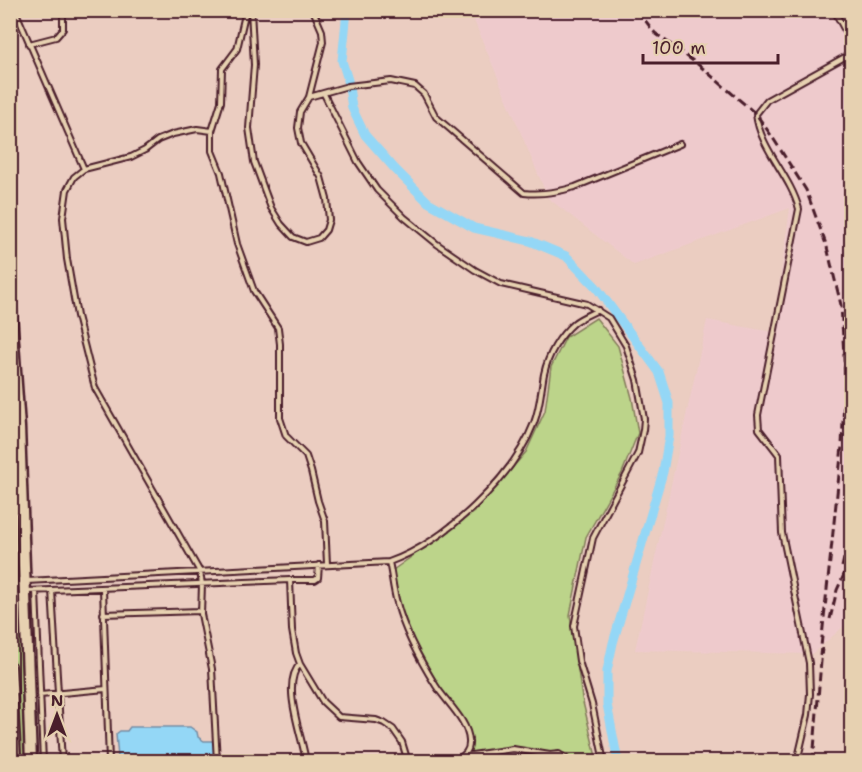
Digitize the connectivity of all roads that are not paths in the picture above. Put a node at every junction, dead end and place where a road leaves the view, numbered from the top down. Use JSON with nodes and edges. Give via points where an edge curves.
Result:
{"nodes":[{"id":1,"x":15,"y":10,"type":"edge"},
{"id":2,"x":63,"y":10,"type":"edge"},
{"id":3,"x":246,"y":10,"type":"edge"},
{"id":4,"x":251,"y":10,"type":"edge"},
{"id":5,"x":313,"y":10,"type":"edge"},
{"id":6,"x":834,"y":10,"type":"edge"},
{"id":7,"x":29,"y":44,"type":"junction"},
{"id":8,"x":852,"y":44,"type":"edge"},
{"id":9,"x":852,"y":53,"type":"edge"},
{"id":10,"x":324,"y":94,"type":"junction"},
{"id":11,"x":309,"y":97,"type":"junction"},
{"id":12,"x":212,"y":131,"type":"junction"},
{"id":13,"x":680,"y":144,"type":"dead end"},
{"id":14,"x":84,"y":170,"type":"junction"},
{"id":15,"x":10,"y":300,"type":"edge"},
{"id":16,"x":598,"y":310,"type":"junction"},
{"id":17,"x":389,"y":562,"type":"junction"},
{"id":18,"x":327,"y":564,"type":"junction"},
{"id":19,"x":319,"y":565,"type":"junction"},
{"id":20,"x":200,"y":572,"type":"junction"},
{"id":21,"x":290,"y":580,"type":"junction"},
{"id":22,"x":202,"y":584,"type":"junction"},
{"id":23,"x":23,"y":586,"type":"junction"},
{"id":24,"x":103,"y":589,"type":"junction"},
{"id":25,"x":52,"y":590,"type":"junction"},
{"id":26,"x":36,"y":591,"type":"junction"},
{"id":27,"x":201,"y":611,"type":"junction"},
{"id":28,"x":104,"y":614,"type":"junction"},
{"id":29,"x":300,"y":664,"type":"junction"},
{"id":30,"x":10,"y":667,"type":"edge"},
{"id":31,"x":106,"y":689,"type":"junction"},
{"id":32,"x":58,"y":692,"type":"junction"},
{"id":33,"x":40,"y":695,"type":"junction"},
{"id":34,"x":465,"y":756,"type":"junction"},
{"id":35,"x":15,"y":762,"type":"edge"},
{"id":36,"x":31,"y":762,"type":"edge"},
{"id":37,"x":43,"y":762,"type":"edge"},
{"id":38,"x":62,"y":762,"type":"edge"},
{"id":39,"x":109,"y":762,"type":"edge"},
{"id":40,"x":217,"y":762,"type":"edge"},
{"id":41,"x":306,"y":762,"type":"edge"},
{"id":42,"x":408,"y":762,"type":"edge"},
{"id":43,"x":454,"y":762,"type":"edge"},
{"id":44,"x":571,"y":762,"type":"edge"},
{"id":45,"x":604,"y":762,"type":"edge"},
{"id":46,"x":797,"y":762,"type":"edge"}],
"edges":[{"from":1,"to":7,"type":"lane"},
{"from":2,"to":7,"type":"lane","via":[[63,29],[56,37]]},
{"from":3,"to":12,"type":"lane","via":[[237,49],[222,69],[220,108]]},
{"from":4,"to":11,"type":"lane","via":[[254,65],[249,128],[254,162],[281,224],[293,237],[306,242],[319,238],[329,220],[321,177],[301,143],[298,128],[300,112]]},
{"from":5,"to":11,"type":"lane","via":[[323,42]]},
{"from":6,"to":8,"type":"lane"},
{"from":7,"to":14,"type":"lane"},
{"from":9,"to":46,"type":"lane","via":[[767,100],[756,114],[759,131],[799,209],[758,415],[759,429],[779,455],[782,533],[809,663],[810,694]]},
{"from":10,"to":11,"type":"lane"},
{"from":10,"to":13,"type":"lane","via":[[391,81],[415,86],[436,117],[524,193],[575,188]]},
{"from":10,"to":16,"type":"lane","via":[[358,162],[377,190],[404,218],[501,284],[578,300]]},
{"from":12,"to":14,"type":"lane","via":[[197,129],[173,134],[131,157]]},
{"from":12,"to":18,"type":"lane","via":[[212,151],[237,244],[254,291],[278,327],[280,418],[286,436],[306,456],[311,471],[325,521]]},
{"from":14,"to":20,"type":"lane","via":[[74,177],[67,190],[63,228],[77,316],[95,388]]},
{"from":15,"to":23,"type":"main road","via":[[19,427]]},
{"from":16,"to":17,"type":"lane","via":[[574,323],[550,354],[535,422],[506,471],[480,502],[408,555]]},
{"from":16,"to":45,"type":"lane","via":[[620,332],[626,346],[644,419],[638,453],[592,538],[575,619],[579,661]]},
{"from":17,"to":18,"type":"lane"},
{"from":17,"to":34,"type":"lane","via":[[397,604],[412,642],[436,687],[468,733]]},
{"from":18,"to":19,"type":"lane"},
{"from":19,"to":20,"type":"lane"},
{"from":19,"to":21,"type":"lane","via":[[315,580]]},
{"from":20,"to":22,"type":"lane"},
{"from":20,"to":23,"type":"lane"},
{"from":21,"to":22,"type":"lane"},
{"from":21,"to":29,"type":"lane","via":[[292,630]]},
{"from":22,"to":24,"type":"lane"},
{"from":22,"to":27,"type":"lane"},
{"from":23,"to":26,"type":"lane"},
{"from":23,"to":36,"type":"main road"},
{"from":24,"to":25,"type":"lane"},
{"from":24,"to":28,"type":"lane"},
{"from":25,"to":26,"type":"lane"},
{"from":25,"to":32,"type":"lane"},
{"from":26,"to":33,"type":"lane"},
{"from":27,"to":28,"type":"lane"},
{"from":27,"to":40,"type":"lane","via":[[212,669]]},
{"from":28,"to":31,"type":"lane"},
{"from":29,"to":41,"type":"lane","via":[[292,677],[293,700]]},
{"from":29,"to":42,"type":"lane","via":[[333,714],[384,723],[402,742]]},
{"from":30,"to":35,"type":"main road"},
{"from":31,"to":32,"type":"lane"},
{"from":31,"to":39,"type":"lane"},
{"from":32,"to":33,"type":"lane"},
{"from":32,"to":38,"type":"lane"},
{"from":33,"to":37,"type":"lane"},
{"from":34,"to":43,"type":"lane"},
{"from":34,"to":44,"type":"lane","via":[[513,749],[560,754]]}]}
